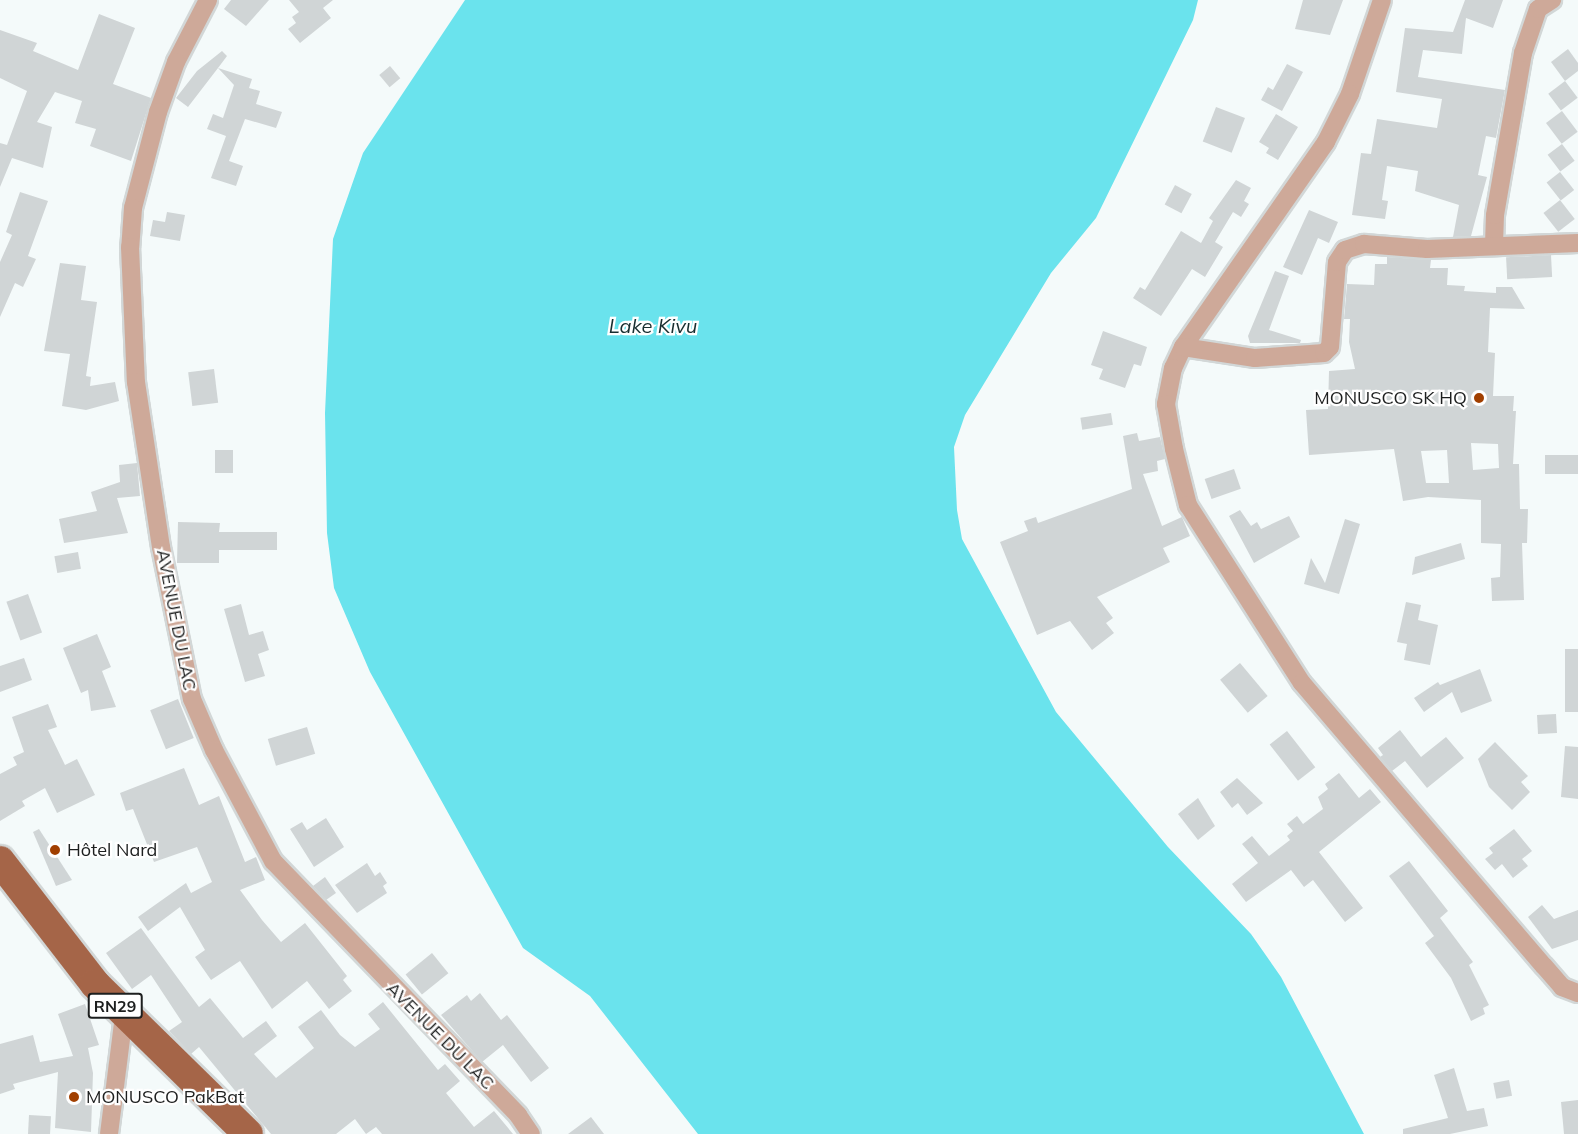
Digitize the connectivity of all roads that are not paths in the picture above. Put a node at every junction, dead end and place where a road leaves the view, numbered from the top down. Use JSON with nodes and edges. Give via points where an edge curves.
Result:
{"nodes":[{"id":1,"x":208,"y":0,"type":"edge"},
{"id":2,"x":1382,"y":0,"type":"edge"},
{"id":3,"x":1552,"y":0,"type":"edge"},
{"id":4,"x":1578,"y":243,"type":"edge"},
{"id":5,"x":1494,"y":244,"type":"junction"},
{"id":6,"x":1183,"y":347,"type":"junction"},
{"id":7,"x":0,"y":861,"type":"edge"},
{"id":8,"x":1578,"y":993,"type":"edge"},
{"id":9,"x":124,"y":1016,"type":"junction"},
{"id":10,"x":109,"y":1134,"type":"edge"},
{"id":11,"x":248,"y":1134,"type":"edge"},
{"id":12,"x":531,"y":1134,"type":"edge"}],
"edges":[{"from":1,"to":12,"type":"street","name":"AVENUE DU LAC","via":[[176,62],[158,112],[133,208],[130,247],[136,382],[161,547],[192,699],[213,750],[273,861],[518,1115]]},
{"from":2,"to":6,"type":"street","via":[[1350,94],[1326,142]]},
{"from":3,"to":5,"type":"street","via":[[1538,9],[1523,53],[1495,215]]},
{"from":4,"to":5,"type":"street"},
{"from":5,"to":6,"type":"street","via":[[1427,249],[1364,244],[1345,250],[1338,262],[1330,347],[1324,353],[1255,358]]},
{"from":6,"to":8,"type":"street","via":[[1173,368],[1166,404],[1188,505],[1302,683],[1562,987]]},
{"from":7,"to":9,"type":"main road","number":"RN29"},
{"from":9,"to":10,"type":"street"},
{"from":9,"to":11,"type":"main road","number":"RN29"}]}
